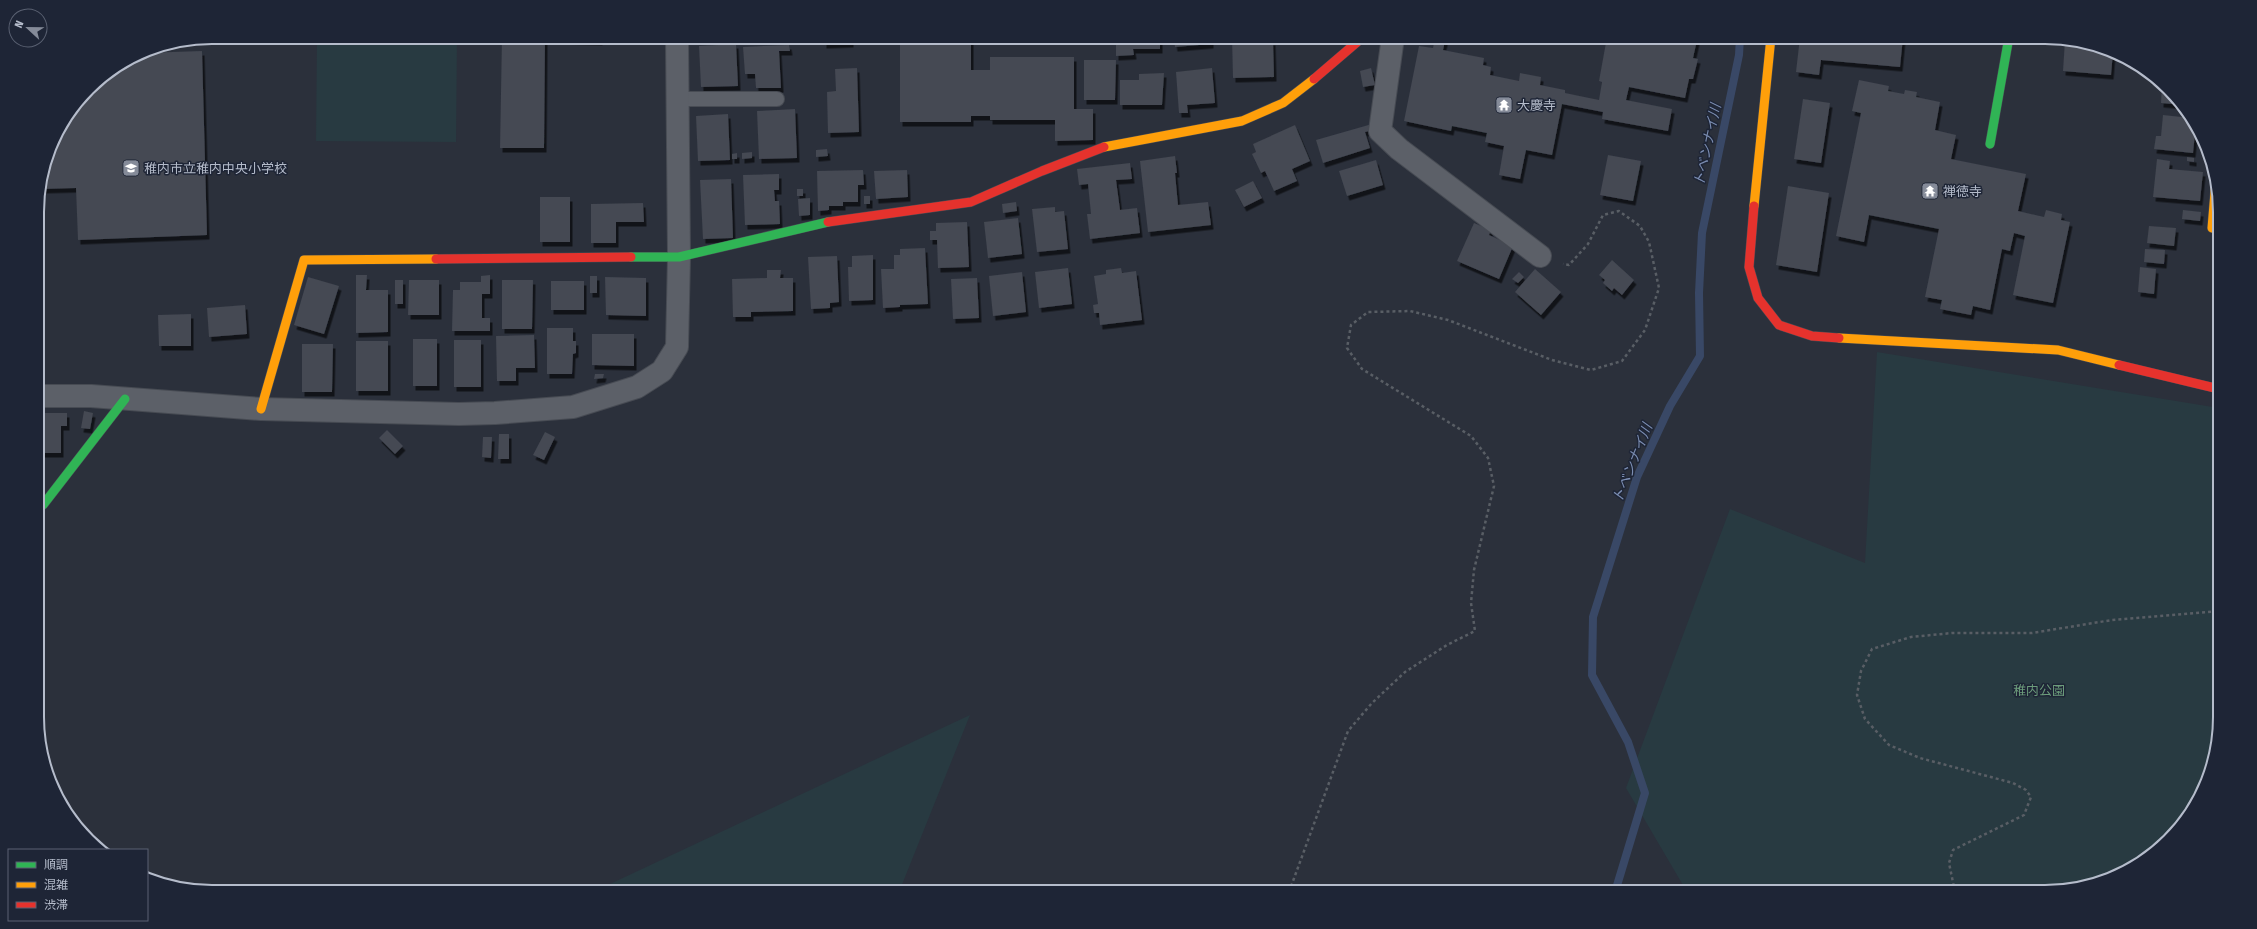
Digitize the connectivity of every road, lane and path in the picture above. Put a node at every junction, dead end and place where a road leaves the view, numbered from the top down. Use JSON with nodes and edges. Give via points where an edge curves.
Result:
{"nodes":[{"id":1,"x":677,"y":44,"type":"edge"},
{"id":2,"x":1355,"y":44,"type":"edge"},
{"id":3,"x":1392,"y":44,"type":"edge"},
{"id":4,"x":1770,"y":44,"type":"edge"},
{"id":5,"x":2008,"y":44,"type":"edge"},
{"id":6,"x":678,"y":99,"type":"junction"},
{"id":7,"x":777,"y":99,"type":"dead end"},
{"id":8,"x":1990,"y":144,"type":"dead end"},
{"id":9,"x":2213,"y":216,"type":"edge"},
{"id":10,"x":2213,"y":228,"type":"edge"},
{"id":11,"x":1540,"y":256,"type":"joint"},
{"id":12,"x":679,"y":257,"type":"junction"},
{"id":13,"x":2213,"y":388,"type":"edge"},
{"id":14,"x":44,"y":396,"type":"edge"},
{"id":15,"x":125,"y":399,"type":"junction"},
{"id":16,"x":261,"y":409,"type":"junction"},
{"id":17,"x":44,"y":504,"type":"edge"},
{"id":18,"x":2213,"y":612,"type":"edge"},
{"id":19,"x":1292,"y":885,"type":"edge"},
{"id":20,"x":1954,"y":885,"type":"edge"}],
"edges":[{"from":1,"to":6,"type":"street"},
{"from":2,"to":12,"type":"street","via":[[1283,103],[1242,121],[1108,146],[971,202],[828,222]]},
{"from":3,"to":11,"type":"street","via":[[1380,131],[1399,149]]},
{"from":4,"to":13,"type":"street","via":[[1748,267],[1758,298],[1779,325],[1812,336],[1876,342],[2058,350]]},
{"from":5,"to":8,"type":"street"},
{"from":6,"to":7,"type":"lane"},
{"from":6,"to":12,"type":"street"},
{"from":9,"to":10,"type":"street"},
{"from":11,"to":19,"type":"path","via":[[1569,266],[1588,244],[1603,216],[1619,211],[1640,226],[1649,242],[1658,288],[1645,330],[1622,361],[1591,370],[1552,360],[1448,320],[1410,311],[1368,312],[1352,325],[1347,348],[1362,369],[1471,436],[1488,458],[1494,486],[1474,570],[1471,603],[1475,630],[1405,672],[1372,702],[1348,731]]},
{"from":12,"to":16,"type":"street","via":[[677,347],[662,371],[637,387],[573,407],[495,413]]},
{"from":12,"to":16,"type":"street","via":[[304,260]]},
{"from":14,"to":15,"type":"street"},
{"from":15,"to":16,"type":"street"},
{"from":15,"to":17,"type":"street"},
{"from":18,"to":20,"type":"path","via":[[2112,620],[2032,633],[1952,633],[1911,637],[1872,650],[1861,671],[1857,695],[1865,719],[1889,745],[1920,758],[2013,783],[2026,790],[2031,797],[2024,814],[1953,850],[1949,863]]}]}
